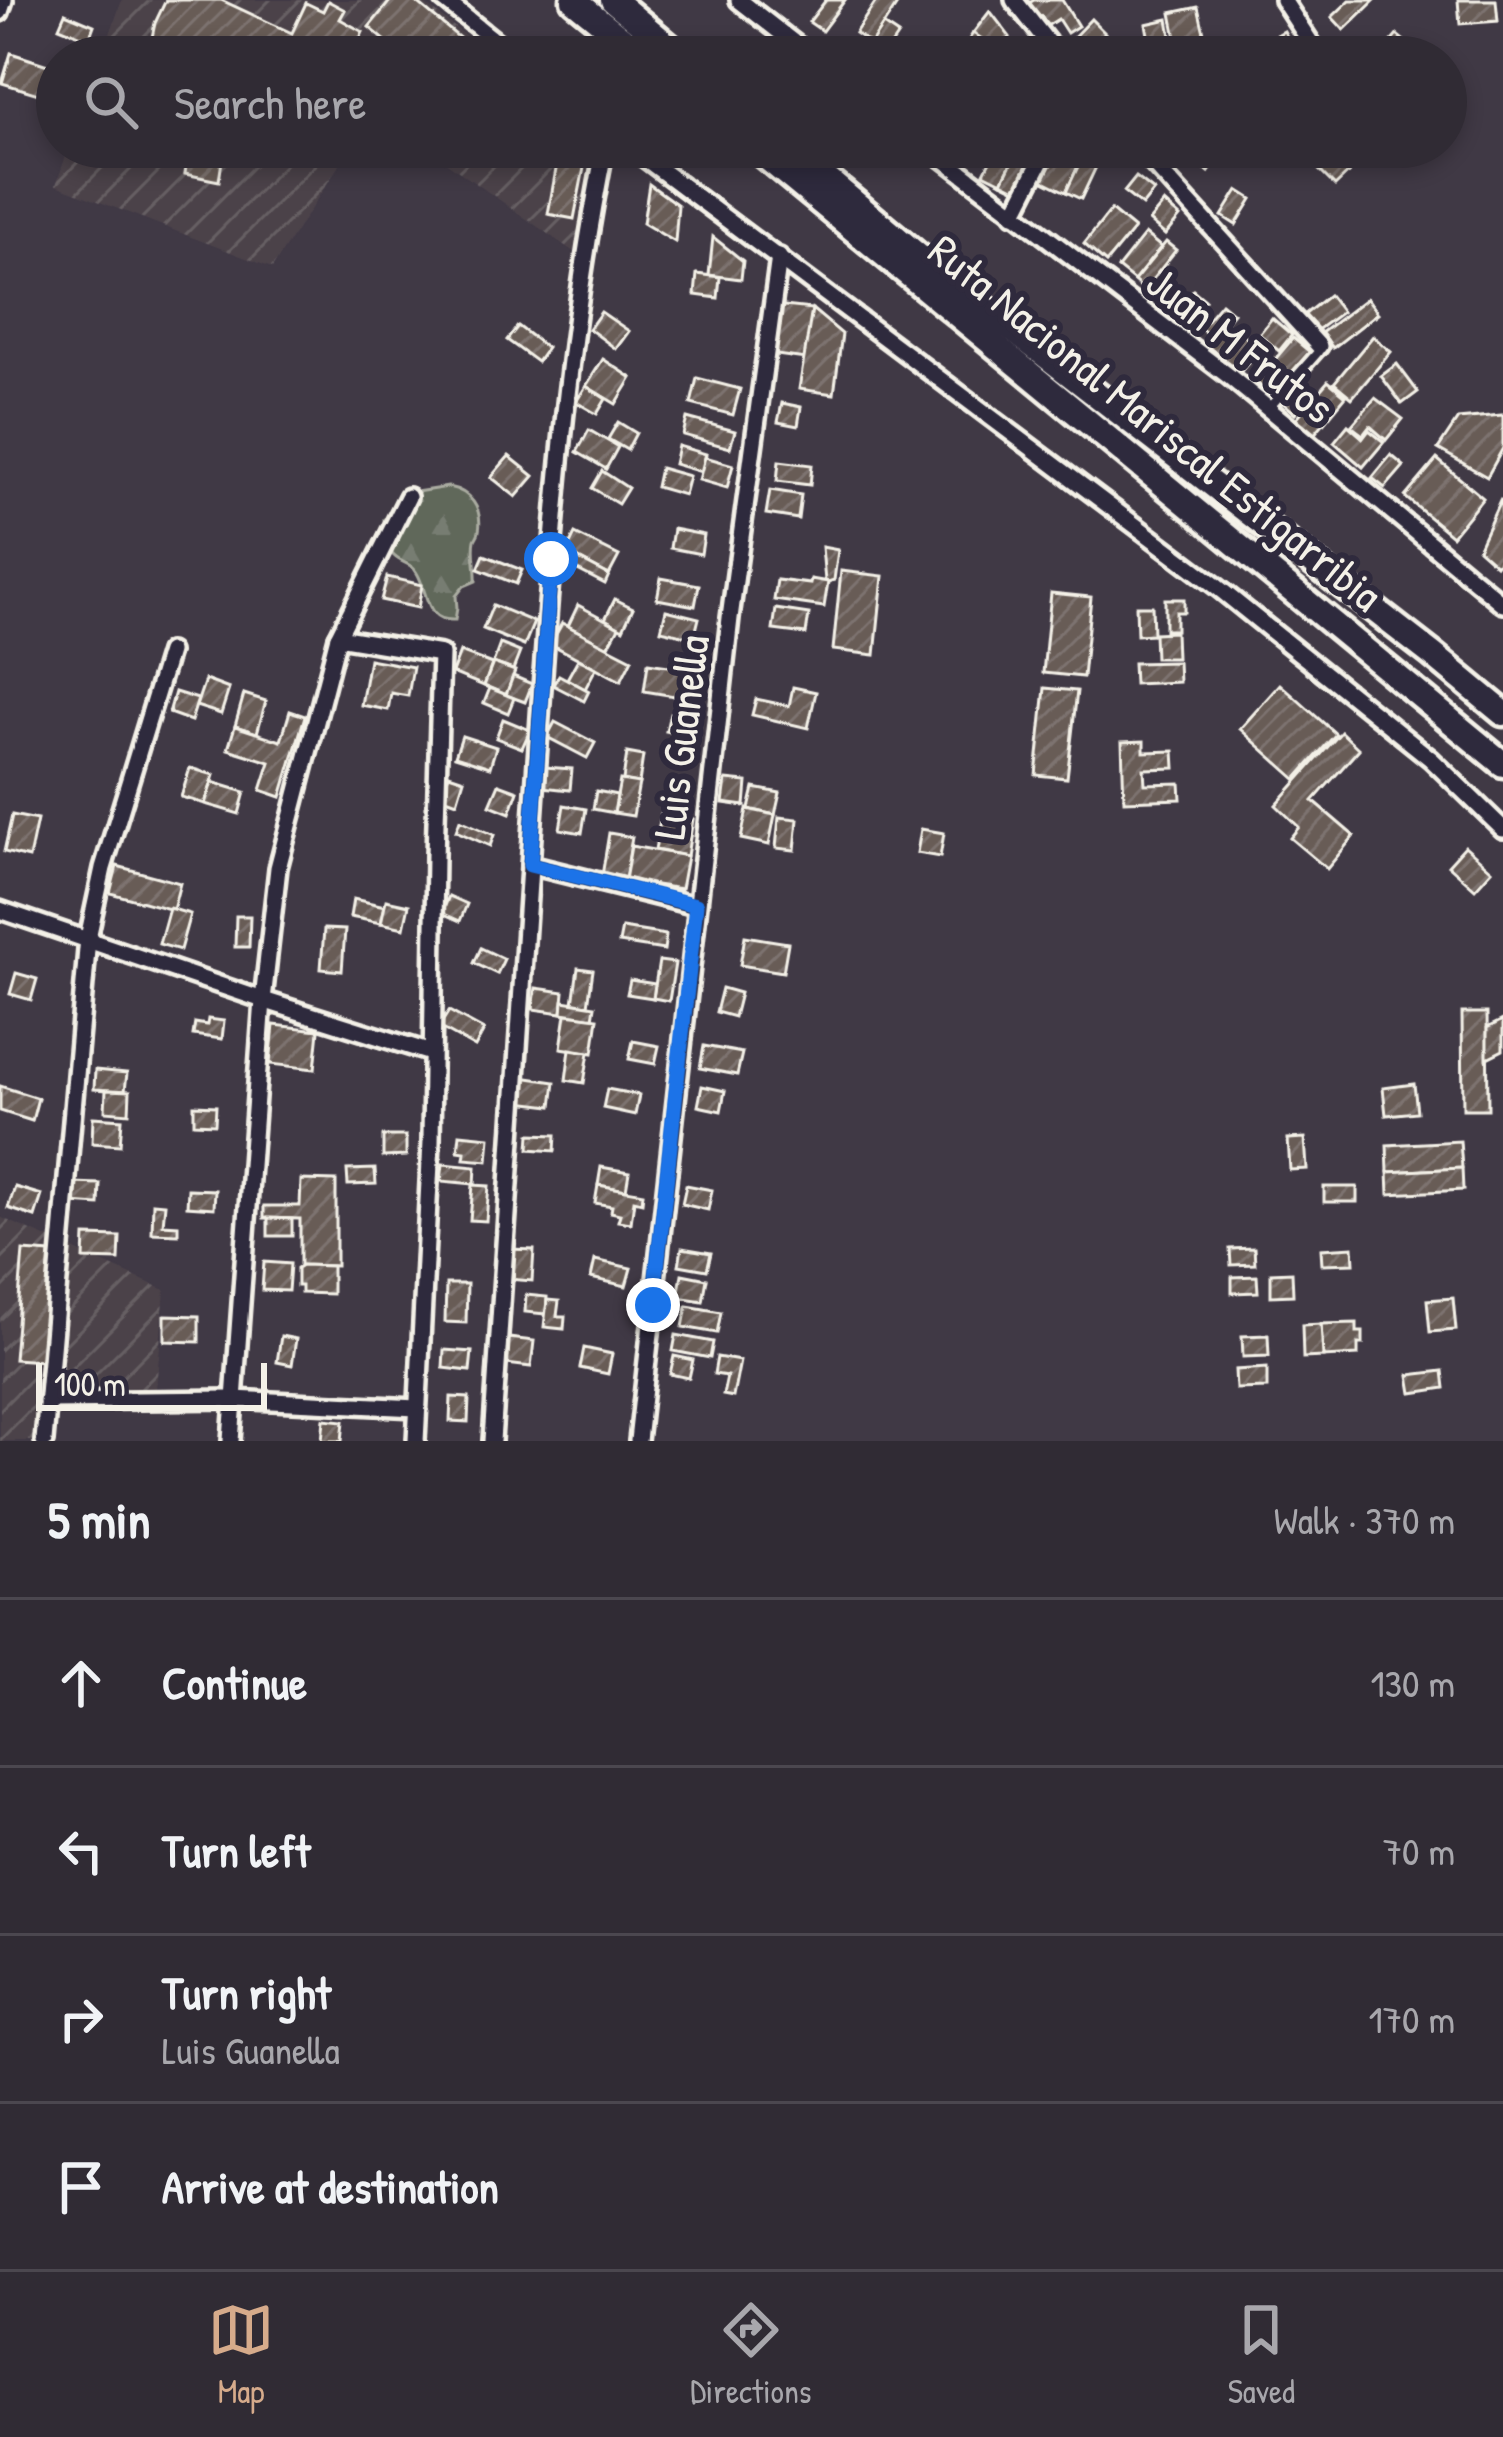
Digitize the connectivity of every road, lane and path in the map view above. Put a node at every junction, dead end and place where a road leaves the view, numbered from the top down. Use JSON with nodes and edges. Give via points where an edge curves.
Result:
{"nodes":[{"id":1,"x":4,"y":0,"type":"edge"},
{"id":2,"x":444,"y":0,"type":"edge"},
{"id":3,"x":574,"y":0,"type":"edge"},
{"id":4,"x":613,"y":0,"type":"edge"},
{"id":5,"x":739,"y":0,"type":"edge"},
{"id":6,"x":1014,"y":0,"type":"edge"},
{"id":7,"x":1283,"y":0,"type":"edge"},
{"id":8,"x":0,"y":12,"type":"edge"},
{"id":9,"x":489,"y":36,"type":"edge"},
{"id":10,"x":618,"y":36,"type":"edge"},
{"id":11,"x":656,"y":36,"type":"edge"},
{"id":12,"x":785,"y":36,"type":"edge"},
{"id":13,"x":1042,"y":36,"type":"edge"},
{"id":14,"x":1306,"y":36,"type":"edge"},
{"id":15,"x":601,"y":168,"type":"edge"},
{"id":16,"x":658,"y":168,"type":"edge"},
{"id":17,"x":779,"y":168,"type":"edge"},
{"id":18,"x":813,"y":168,"type":"edge"},
{"id":19,"x":955,"y":168,"type":"edge"},
{"id":20,"x":1037,"y":168,"type":"edge"},
{"id":21,"x":1157,"y":168,"type":"edge"},
{"id":22,"x":1014,"y":214,"type":"junction"},
{"id":23,"x":779,"y":257,"type":"junction"},
{"id":24,"x":1319,"y":346,"type":"joint"},
{"id":25,"x":1268,"y":409,"type":"junction"},
{"id":26,"x":408,"y":497,"type":"dead end"},
{"id":27,"x":1503,"y":604,"type":"edge"},
{"id":28,"x":338,"y":637,"type":"junction"},
{"id":29,"x":170,"y":652,"type":"dead end"},
{"id":30,"x":1503,"y":712,"type":"edge"},
{"id":31,"x":1503,"y":764,"type":"edge"},
{"id":32,"x":1503,"y":830,"type":"edge"},
{"id":33,"x":530,"y":865,"type":"junction"},
{"id":34,"x":696,"y":905,"type":"junction"},
{"id":35,"x":0,"y":910,"type":"edge"},
{"id":36,"x":88,"y":938,"type":"junction"},
{"id":37,"x":263,"y":1000,"type":"junction"},
{"id":38,"x":431,"y":1053,"type":"junction"},
{"id":39,"x":233,"y":1399,"type":"junction"},
{"id":40,"x":47,"y":1401,"type":"junction"},
{"id":41,"x":417,"y":1408,"type":"junction"},
{"id":42,"x":44,"y":1441,"type":"edge"},
{"id":43,"x":231,"y":1441,"type":"edge"},
{"id":44,"x":416,"y":1441,"type":"edge"},
{"id":45,"x":492,"y":1441,"type":"edge"},
{"id":46,"x":638,"y":1441,"type":"edge"}],
"edges":[{"from":1,"to":8,"type":"street"},
{"from":2,"to":9,"type":"street"},
{"from":3,"to":10,"type":"highway"},
{"from":4,"to":11,"type":"highway"},
{"from":5,"to":12,"type":"street"},
{"from":6,"to":13,"type":"street"},
{"from":7,"to":14,"type":"street"},
{"from":15,"to":33,"type":"street","via":[[567,377]]},
{"from":16,"to":23,"type":"street"},
{"from":17,"to":31,"type":"highway","name":"Ruta Nacional Mariscal Estigarribia"},
{"from":18,"to":30,"type":"highway","name":"Ruta Nacional Mariscal Estigarribia"},
{"from":19,"to":22,"type":"street","name":"Juan M Frutos"},
{"from":20,"to":22,"type":"street"},
{"from":21,"to":24,"type":"street"},
{"from":22,"to":25,"type":"street","name":"Juan M Frutos"},
{"from":23,"to":32,"type":"street","via":[[1216,586],[1431,759]]},
{"from":23,"to":34,"type":"street","name":"Luis Guanella"},
{"from":24,"to":25,"type":"lane"},
{"from":25,"to":27,"type":"street","name":"Juan M Frutos"},
{"from":26,"to":28,"type":"street"},
{"from":28,"to":37,"type":"street","via":[[278,868]]},
{"from":28,"to":38,"type":"street","via":[[441,654]]},
{"from":29,"to":36,"type":"street"},
{"from":33,"to":34,"type":"street"},
{"from":33,"to":45,"type":"street"},
{"from":34,"to":46,"type":"street","name":"Luis Guanella"},
{"from":35,"to":36,"type":"street"},
{"from":36,"to":37,"type":"street"},
{"from":36,"to":40,"type":"street"},
{"from":37,"to":38,"type":"street"},
{"from":37,"to":39,"type":"street"},
{"from":38,"to":41,"type":"street"},
{"from":39,"to":40,"type":"street"},
{"from":39,"to":41,"type":"street"},
{"from":39,"to":43,"type":"street"},
{"from":40,"to":42,"type":"street"},
{"from":41,"to":44,"type":"street"}]}
